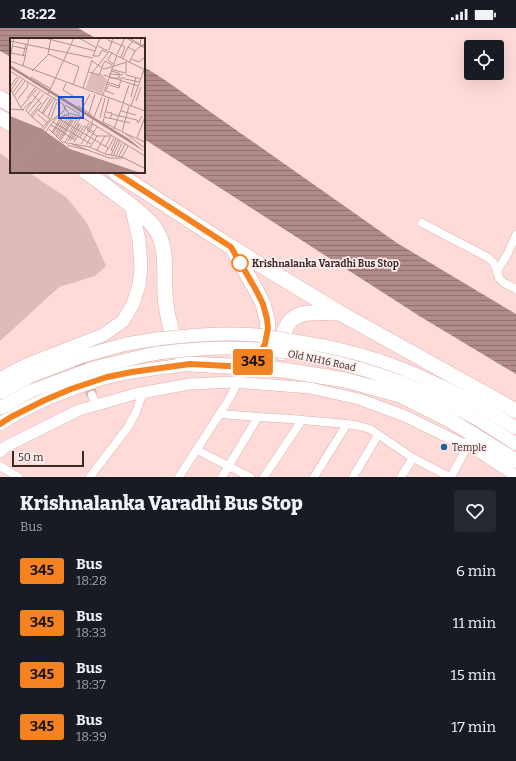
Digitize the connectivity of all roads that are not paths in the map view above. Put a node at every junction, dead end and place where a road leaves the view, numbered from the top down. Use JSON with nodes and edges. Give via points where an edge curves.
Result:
{"nodes":[{"id":1,"x":0,"y":98,"type":"edge"},
{"id":2,"x":10,"y":104,"type":"edge"},
{"id":3,"x":0,"y":117,"type":"edge"},
{"id":4,"x":10,"y":123,"type":"edge"},
{"id":5,"x":87,"y":173,"type":"edge"},
{"id":6,"x":117,"y":173,"type":"edge"},
{"id":7,"x":164,"y":203,"type":"junction"},
{"id":8,"x":131,"y":205,"type":"junction"},
{"id":9,"x":148,"y":220,"type":"junction"},
{"id":10,"x":422,"y":223,"type":"dead end"},
{"id":11,"x":516,"y":235,"type":"edge"},
{"id":12,"x":231,"y":247,"type":"junction"},
{"id":13,"x":497,"y":271,"type":"junction"},
{"id":14,"x":516,"y":289,"type":"edge"},
{"id":15,"x":340,"y":313,"type":"junction"},
{"id":16,"x":289,"y":346,"type":"junction"},
{"id":17,"x":190,"y":364,"type":"junction"},
{"id":18,"x":247,"y":367,"type":"junction"},
{"id":19,"x":283,"y":370,"type":"junction"},
{"id":20,"x":0,"y":378,"type":"edge"},
{"id":21,"x":238,"y":382,"type":"junction"},
{"id":22,"x":0,"y":392,"type":"edge"},
{"id":23,"x":143,"y":392,"type":"junction"},
{"id":24,"x":0,"y":408,"type":"edge"},
{"id":25,"x":516,"y":411,"type":"edge"},
{"id":26,"x":220,"y":414,"type":"junction"},
{"id":27,"x":258,"y":417,"type":"junction"},
{"id":28,"x":302,"y":420,"type":"junction"},
{"id":29,"x":0,"y":424,"type":"edge"},
{"id":30,"x":347,"y":424,"type":"junction"},
{"id":31,"x":516,"y":428,"type":"edge"},
{"id":32,"x":378,"y":435,"type":"junction"},
{"id":33,"x":516,"y":444,"type":"edge"},
{"id":34,"x":468,"y":445,"type":"junction"},
{"id":35,"x":196,"y":450,"type":"junction"},
{"id":36,"x":0,"y":452,"type":"edge"},
{"id":37,"x":413,"y":458,"type":"junction"},
{"id":38,"x":516,"y":462,"type":"edge"},
{"id":39,"x":228,"y":466,"type":"junction"},
{"id":40,"x":1,"y":470,"type":"edge"},
{"id":41,"x":516,"y":476,"type":"edge"},
{"id":42,"x":18,"y":477,"type":"edge"},
{"id":43,"x":90,"y":477,"type":"edge"},
{"id":44,"x":179,"y":477,"type":"edge"},
{"id":45,"x":222,"y":477,"type":"edge"},
{"id":46,"x":250,"y":477,"type":"edge"},
{"id":47,"x":264,"y":477,"type":"edge"},
{"id":48,"x":314,"y":477,"type":"edge"},
{"id":49,"x":353,"y":477,"type":"edge"},
{"id":50,"x":400,"y":477,"type":"edge"},
{"id":51,"x":451,"y":477,"type":"edge"}],
"edges":[{"from":1,"to":2,"type":"highway"},
{"from":3,"to":4,"type":"highway"},
{"from":5,"to":8,"type":"highway"},
{"from":6,"to":7,"type":"highway"},
{"from":7,"to":9,"type":"highway"},
{"from":7,"to":12,"type":"highway"},
{"from":8,"to":9,"type":"highway"},
{"from":8,"to":20,"type":"main road","via":[[139,240],[141,266],[133,304],[123,321],[103,335]]},
{"from":9,"to":17,"type":"highway","via":[[162,242],[169,322],[182,356]]},
{"from":10,"to":13,"type":"street","via":[[487,257]]},
{"from":11,"to":13,"type":"street"},
{"from":12,"to":15,"type":"highway"},
{"from":12,"to":18,"type":"highway","via":[[256,290],[267,319],[265,344],[257,358]]},
{"from":13,"to":14,"type":"street","via":[[504,283]]},
{"from":15,"to":19,"type":"highway","via":[[308,313],[293,318],[287,324],[281,358]]},
{"from":15,"to":25,"type":"highway"},
{"from":16,"to":22,"type":"main road","name":"Old NH16 Road","bridge":true,"via":[[256,335],[192,334],[157,339],[126,344],[83,356],[31,376]]},
{"from":16,"to":24,"type":"main road","name":"Old NH16 Road","bridge":true,"via":[[186,349],[147,354],[93,368],[31,391]]},
{"from":16,"to":31,"type":"main road","name":"Old NH16 Road","via":[[338,349],[403,369],[443,387]]},
{"from":16,"to":33,"type":"main road","name":"Old NH16 Road","via":[[317,358],[377,374],[419,390],[450,404]]},
{"from":17,"to":18,"type":"highway"},
{"from":17,"to":29,"type":"main road","via":[[107,377],[45,400]]},
{"from":18,"to":19,"type":"highway"},
{"from":19,"to":38,"type":"highway","via":[[345,380],[400,396],[450,420]]},
{"from":21,"to":23,"type":"street","via":[[189,384]]},
{"from":21,"to":26,"type":"street"},
{"from":21,"to":34,"type":"street","via":[[310,388],[359,399],[405,416]]},
{"from":23,"to":36,"type":"street","via":[[94,400]]},
{"from":23,"to":43,"type":"street","via":[[128,427]]},
{"from":26,"to":27,"type":"street"},
{"from":26,"to":35,"type":"street"},
{"from":27,"to":28,"type":"street"},
{"from":27,"to":39,"type":"street"},
{"from":28,"to":30,"type":"street"},
{"from":28,"to":47,"type":"street"},
{"from":30,"to":32,"type":"street","via":[[370,429]]},
{"from":30,"to":48,"type":"street"},
{"from":32,"to":37,"type":"street"},
{"from":32,"to":49,"type":"street"},
{"from":34,"to":41,"type":"street"},
{"from":34,"to":51,"type":"street"},
{"from":35,"to":39,"type":"street"},
{"from":35,"to":44,"type":"street"},
{"from":37,"to":50,"type":"street"},
{"from":37,"to":51,"type":"street"},
{"from":39,"to":45,"type":"street"},
{"from":39,"to":46,"type":"street"},
{"from":40,"to":42,"type":"street"}]}
